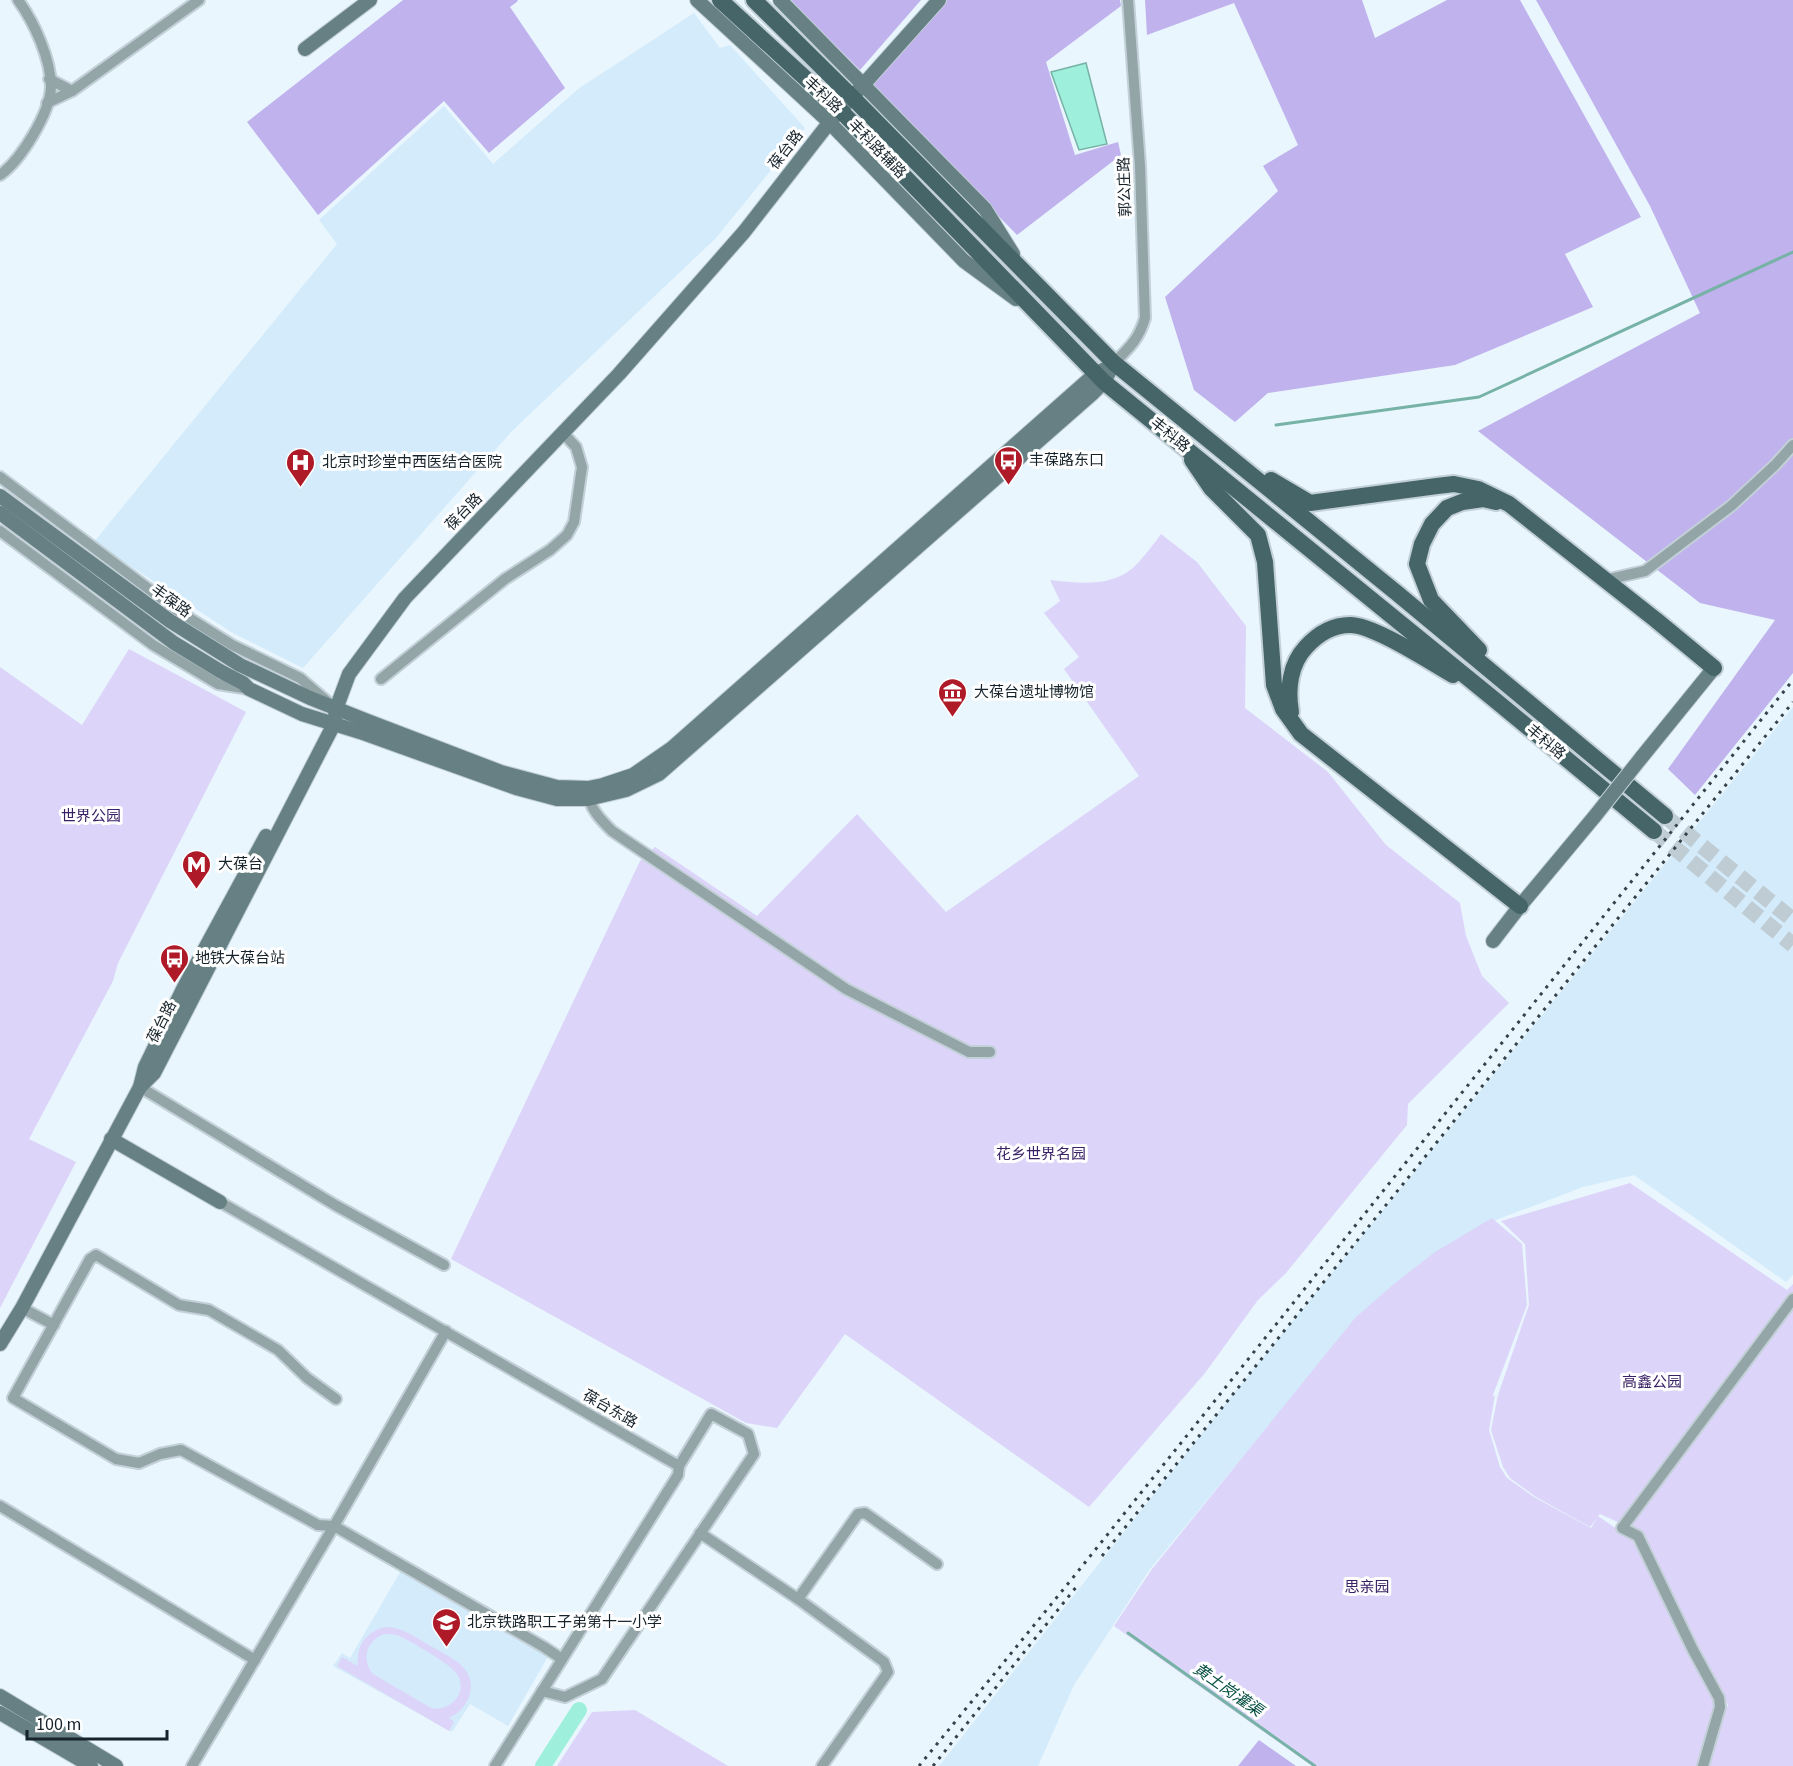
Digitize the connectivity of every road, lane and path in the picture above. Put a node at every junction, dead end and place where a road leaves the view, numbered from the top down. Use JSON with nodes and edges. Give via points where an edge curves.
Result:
{"nodes":[{"id":1,"x":18,"y":0,"type":"edge"},
{"id":2,"x":199,"y":0,"type":"edge"},
{"id":3,"x":370,"y":0,"type":"edge"},
{"id":4,"x":696,"y":0,"type":"edge"},
{"id":5,"x":720,"y":0,"type":"edge"},
{"id":6,"x":754,"y":0,"type":"edge"},
{"id":7,"x":780,"y":0,"type":"edge"},
{"id":8,"x":939,"y":0,"type":"edge"},
{"id":9,"x":1128,"y":0,"type":"edge"},
{"id":10,"x":305,"y":49,"type":"dead end"},
{"id":11,"x":49,"y":78,"type":"junction"},
{"id":12,"x":72,"y":91,"type":"junction"},
{"id":13,"x":858,"y":91,"type":"junction"},
{"id":14,"x":46,"y":103,"type":"junction"},
{"id":15,"x":840,"y":110,"type":"junction"},
{"id":16,"x":829,"y":123,"type":"junction"},
{"id":17,"x":0,"y":175,"type":"edge"},
{"id":18,"x":1038,"y":315,"type":"junction"},
{"id":19,"x":1114,"y":363,"type":"junction"},
{"id":20,"x":1100,"y":378,"type":"junction"},
{"id":21,"x":563,"y":433,"type":"junction"},
{"id":22,"x":1181,"y":444,"type":"junction"},
{"id":23,"x":1793,"y":445,"type":"edge"},
{"id":24,"x":1228,"y":457,"type":"junction"},
{"id":25,"x":0,"y":477,"type":"edge"},
{"id":26,"x":0,"y":496,"type":"edge"},
{"id":27,"x":1509,"y":504,"type":"junction"},
{"id":28,"x":0,"y":513,"type":"edge"},
{"id":29,"x":0,"y":531,"type":"edge"},
{"id":30,"x":1605,"y":580,"type":"junction"},
{"id":31,"x":1714,"y":668,"type":"joint"},
{"id":32,"x":381,"y":679,"type":"dead end"},
{"id":33,"x":1510,"y":687,"type":"junction"},
{"id":34,"x":249,"y":689,"type":"junction"},
{"id":35,"x":1495,"y":700,"type":"junction"},
{"id":36,"x":336,"y":709,"type":"junction"},
{"id":37,"x":330,"y":723,"type":"junction"},
{"id":38,"x":1301,"y":734,"type":"junction"},
{"id":39,"x":588,"y":794,"type":"junction"},
{"id":40,"x":1665,"y":816,"type":"tunnel mouth"},
{"id":41,"x":1654,"y":831,"type":"tunnel mouth"},
{"id":42,"x":1520,"y":906,"type":"junction"},
{"id":43,"x":1493,"y":941,"type":"dead end"},
{"id":44,"x":990,"y":1052,"type":"dead end"},
{"id":45,"x":140,"y":1087,"type":"junction"},
{"id":46,"x":111,"y":1139,"type":"junction"},
{"id":47,"x":220,"y":1202,"type":"joint"},
{"id":48,"x":444,"y":1265,"type":"dead end"},
{"id":49,"x":1793,"y":1299,"type":"edge"},
{"id":50,"x":22,"y":1308,"type":"junction"},
{"id":51,"x":54,"y":1325,"type":"junction"},
{"id":52,"x":446,"y":1331,"type":"junction"},
{"id":53,"x":0,"y":1344,"type":"edge"},
{"id":54,"x":336,"y":1399,"type":"dead end"},
{"id":55,"x":679,"y":1466,"type":"junction"},
{"id":56,"x":0,"y":1506,"type":"edge"},
{"id":57,"x":334,"y":1526,"type":"junction"},
{"id":58,"x":700,"y":1533,"type":"junction"},
{"id":59,"x":937,"y":1564,"type":"dead end"},
{"id":60,"x":798,"y":1599,"type":"junction"},
{"id":61,"x":562,"y":1659,"type":"junction"},
{"id":62,"x":255,"y":1660,"type":"junction"},
{"id":63,"x":542,"y":1691,"type":"junction"},
{"id":64,"x":0,"y":1696,"type":"edge"},
{"id":65,"x":0,"y":1713,"type":"edge"},
{"id":66,"x":91,"y":1766,"type":"edge"},
{"id":67,"x":116,"y":1766,"type":"edge"},
{"id":68,"x":192,"y":1766,"type":"edge"},
{"id":69,"x":495,"y":1766,"type":"edge"},
{"id":70,"x":822,"y":1766,"type":"edge"},
{"id":71,"x":1703,"y":1766,"type":"edge"}],
"edges":[{"from":1,"to":11,"type":"street","via":[[37,33]]},
{"from":2,"to":12,"type":"street"},
{"from":3,"to":10,"type":"street"},
{"from":4,"to":16,"type":"street","name":"丰科路辅路"},
{"from":5,"to":15,"type":"main road","name":"丰科路"},
{"from":6,"to":13,"type":"main road","name":"丰科路"},
{"from":7,"to":13,"type":"street"},
{"from":8,"to":13,"type":"street","name":"葆台路"},
{"from":9,"to":19,"type":"street","name":"郭公庄路","via":[[1140,166],[1145,318],[1133,344]]},
{"from":11,"to":12,"type":"street"},
{"from":11,"to":14,"type":"street","via":[[51,88]]},
{"from":12,"to":14,"type":"street"},
{"from":13,"to":15,"type":"street","name":"葆台路"},
{"from":13,"to":19,"type":"main road","name":"丰科路","via":[[1025,274]]},
{"from":14,"to":17,"type":"street","via":[[36,131]]},
{"from":15,"to":16,"type":"street","name":"葆台路"},
{"from":15,"to":18,"type":"main road","name":"丰科路"},
{"from":16,"to":18,"type":"street","name":"丰科路辅路","via":[[964,261]]},
{"from":16,"to":21,"type":"street","name":"葆台路","via":[[744,232]]},
{"from":18,"to":20,"type":"main road","name":"丰科路"},
{"from":19,"to":20,"type":"street"},
{"from":19,"to":24,"type":"main road","name":"丰科路"},
{"from":20,"to":22,"type":"main road","name":"丰科路"},
{"from":20,"to":39,"type":"street","via":[[879,582],[659,774],[626,790]]},
{"from":21,"to":32,"type":"street","via":[[576,447],[582,467],[574,522],[567,535],[505,579]]},
{"from":21,"to":36,"type":"street","name":"葆台路","via":[[405,598],[349,674]]},
{"from":22,"to":35,"type":"main road","name":"丰科路"},
{"from":22,"to":38,"type":"main road","via":[[1211,488],[1258,535],[1265,562],[1274,685],[1283,709]]},
{"from":23,"to":30,"type":"street","via":[[1731,506],[1645,571]]},
{"from":24,"to":27,"type":"main road","via":[[1310,503],[1454,484],[1478,489]]},
{"from":24,"to":33,"type":"main road","name":"丰科路"},
{"from":25,"to":36,"type":"street","via":[[185,616],[232,645],[300,678]]},
{"from":26,"to":36,"type":"street","name":"丰葆路","via":[[192,637],[240,665]]},
{"from":27,"to":30,"type":"main road"},
{"from":27,"to":33,"type":"main road","via":[[1483,500],[1448,508],[1432,524],[1417,564],[1431,600]]},
{"from":28,"to":34,"type":"street","via":[[174,643]]},
{"from":29,"to":34,"type":"street","via":[[153,645],[218,684]]},
{"from":30,"to":31,"type":"main road"},
{"from":31,"to":42,"type":"street","bridge":true},
{"from":33,"to":40,"type":"main road","name":"丰科路"},
{"from":34,"to":37,"type":"street"},
{"from":35,"to":38,"type":"main road","via":[[1377,632],[1351,625],[1335,627],[1316,636],[1293,668],[1288,690],[1290,711]]},
{"from":35,"to":41,"type":"main road","name":"丰科路"},
{"from":36,"to":37,"type":"street","name":"葆台路"},
{"from":36,"to":39,"type":"street","name":"丰葆路","via":[[501,772]]},
{"from":37,"to":39,"type":"street","via":[[516,788],[557,799]]},
{"from":37,"to":45,"type":"street","name":"葆台路","via":[[154,1073]]},
{"from":38,"to":42,"type":"main road"},
{"from":39,"to":44,"type":"street","via":[[598,817],[612,831],[846,989],[969,1052]]},
{"from":42,"to":43,"type":"street"},
{"from":45,"to":46,"type":"street","name":"葆台路"},
{"from":45,"to":48,"type":"street","via":[[335,1205]]},
{"from":46,"to":47,"type":"street"},
{"from":46,"to":50,"type":"street","name":"葆台路"},
{"from":47,"to":52,"type":"street","name":"葆台东路"},
{"from":49,"to":71,"type":"street","via":[[1622,1528],[1638,1536],[1719,1698],[1720,1707]]},
{"from":50,"to":51,"type":"street"},
{"from":50,"to":53,"type":"street","name":"葆台路"},
{"from":51,"to":54,"type":"street","via":[[90,1259],[96,1255],[179,1305],[209,1310],[278,1350]]},
{"from":51,"to":57,"type":"street","via":[[13,1398],[116,1459],[140,1463],[181,1450],[318,1526]]},
{"from":52,"to":55,"type":"street","name":"葆台东路"},
{"from":52,"to":57,"type":"street"},
{"from":55,"to":58,"type":"street","via":[[711,1414],[748,1434],[754,1454]]},
{"from":55,"to":61,"type":"street","via":[[678,1475]]},
{"from":56,"to":62,"type":"street"},
{"from":57,"to":61,"type":"street"},
{"from":57,"to":62,"type":"street"},
{"from":58,"to":60,"type":"street"},
{"from":58,"to":63,"type":"street","via":[[602,1679],[565,1697]]},
{"from":59,"to":60,"type":"street","via":[[865,1513],[858,1514]]},
{"from":60,"to":70,"type":"street","via":[[884,1662],[888,1672]]},
{"from":61,"to":63,"type":"street"},
{"from":62,"to":68,"type":"street"},
{"from":63,"to":69,"type":"street"},
{"from":64,"to":67,"type":"street"},
{"from":65,"to":66,"type":"street"}]}
